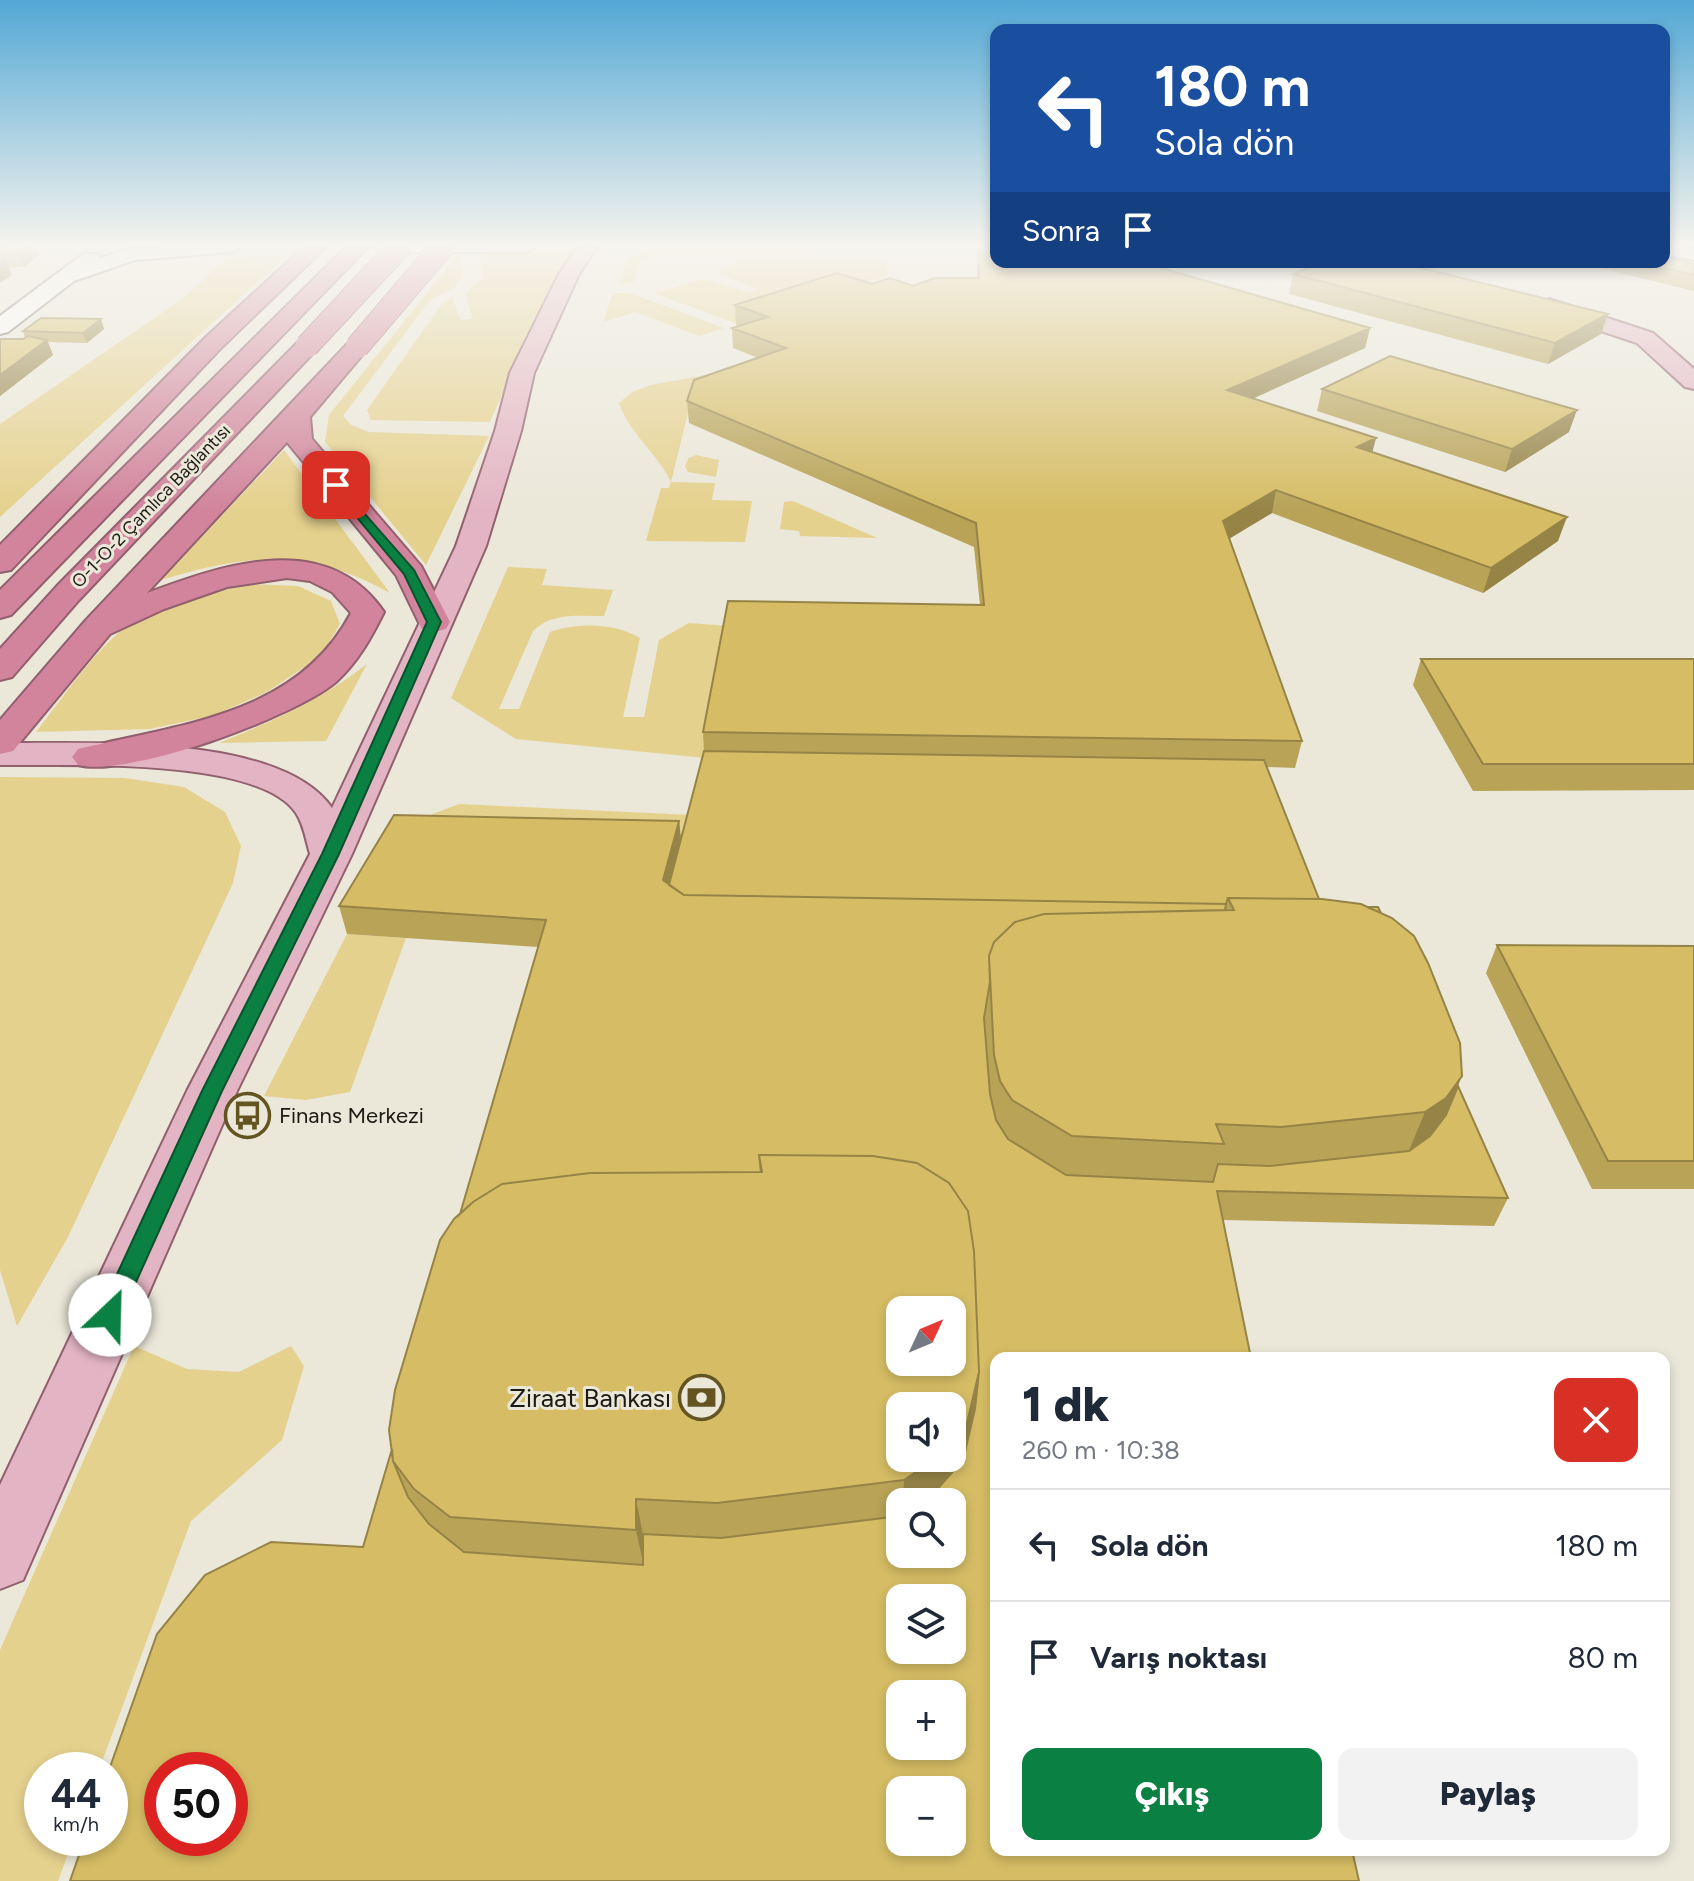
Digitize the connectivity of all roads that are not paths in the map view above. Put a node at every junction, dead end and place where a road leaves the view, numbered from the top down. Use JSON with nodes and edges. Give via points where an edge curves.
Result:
{"nodes":[{"id":1,"x":223,"y":334,"type":"edge"},
{"id":2,"x":271,"y":334,"type":"edge"},
{"id":3,"x":322,"y":334,"type":"edge"},
{"id":4,"x":366,"y":334,"type":"edge"},
{"id":5,"x":541,"y":334,"type":"edge"},
{"id":6,"x":565,"y":334,"type":"edge"},
{"id":7,"x":1634,"y":334,"type":"edge"},
{"id":8,"x":1694,"y":382,"type":"edge"},
{"id":9,"x":297,"y":416,"type":"junction"},
{"id":10,"x":508,"y":431,"type":"junction"},
{"id":11,"x":0,"y":563,"type":"edge"},
{"id":12,"x":0,"y":608,"type":"edge"},
{"id":13,"x":434,"y":622,"type":"junction"},
{"id":14,"x":98,"y":627,"type":"junction"},
{"id":15,"x":0,"y":670,"type":"edge"},
{"id":16,"x":0,"y":743,"type":"edge"},
{"id":17,"x":0,"y":754,"type":"edge"},
{"id":18,"x":91,"y":757,"type":"junction"},
{"id":19,"x":331,"y":854,"type":"junction"},
{"id":20,"x":0,"y":1557,"type":"edge"}],
"edges":[{"from":1,"to":11,"type":"highway"},
{"from":2,"to":12,"type":"highway","name":"O-1-O-2 Çamlıca Bağlantısı"},
{"from":3,"to":15,"type":"highway","name":"O-1-O-2 Çamlıca Bağlantısı","bridge":true,"via":[[68,593]]},
{"from":4,"to":9,"type":"highway","bridge":true},
{"from":5,"to":10,"type":"main road","via":[[522,373]]},
{"from":6,"to":10,"type":"main road"},
{"from":7,"to":8,"type":"main road"},
{"from":9,"to":13,"type":"highway","via":[[299,440],[410,573]]},
{"from":9,"to":14,"type":"highway"},
{"from":10,"to":13,"type":"main road","via":[[471,546]]},
{"from":13,"to":19,"type":"main road"},
{"from":14,"to":16,"type":"highway"},
{"from":14,"to":18,"type":"highway","via":[[160,597],[259,571],[313,572],[343,585],[368,612],[363,629],[334,667],[302,690],[212,730]]},
{"from":17,"to":18,"type":"main road"},
{"from":18,"to":19,"type":"main road","via":[[201,760],[274,780],[311,805]]},
{"from":19,"to":20,"type":"main road","via":[[212,1091]]}]}
